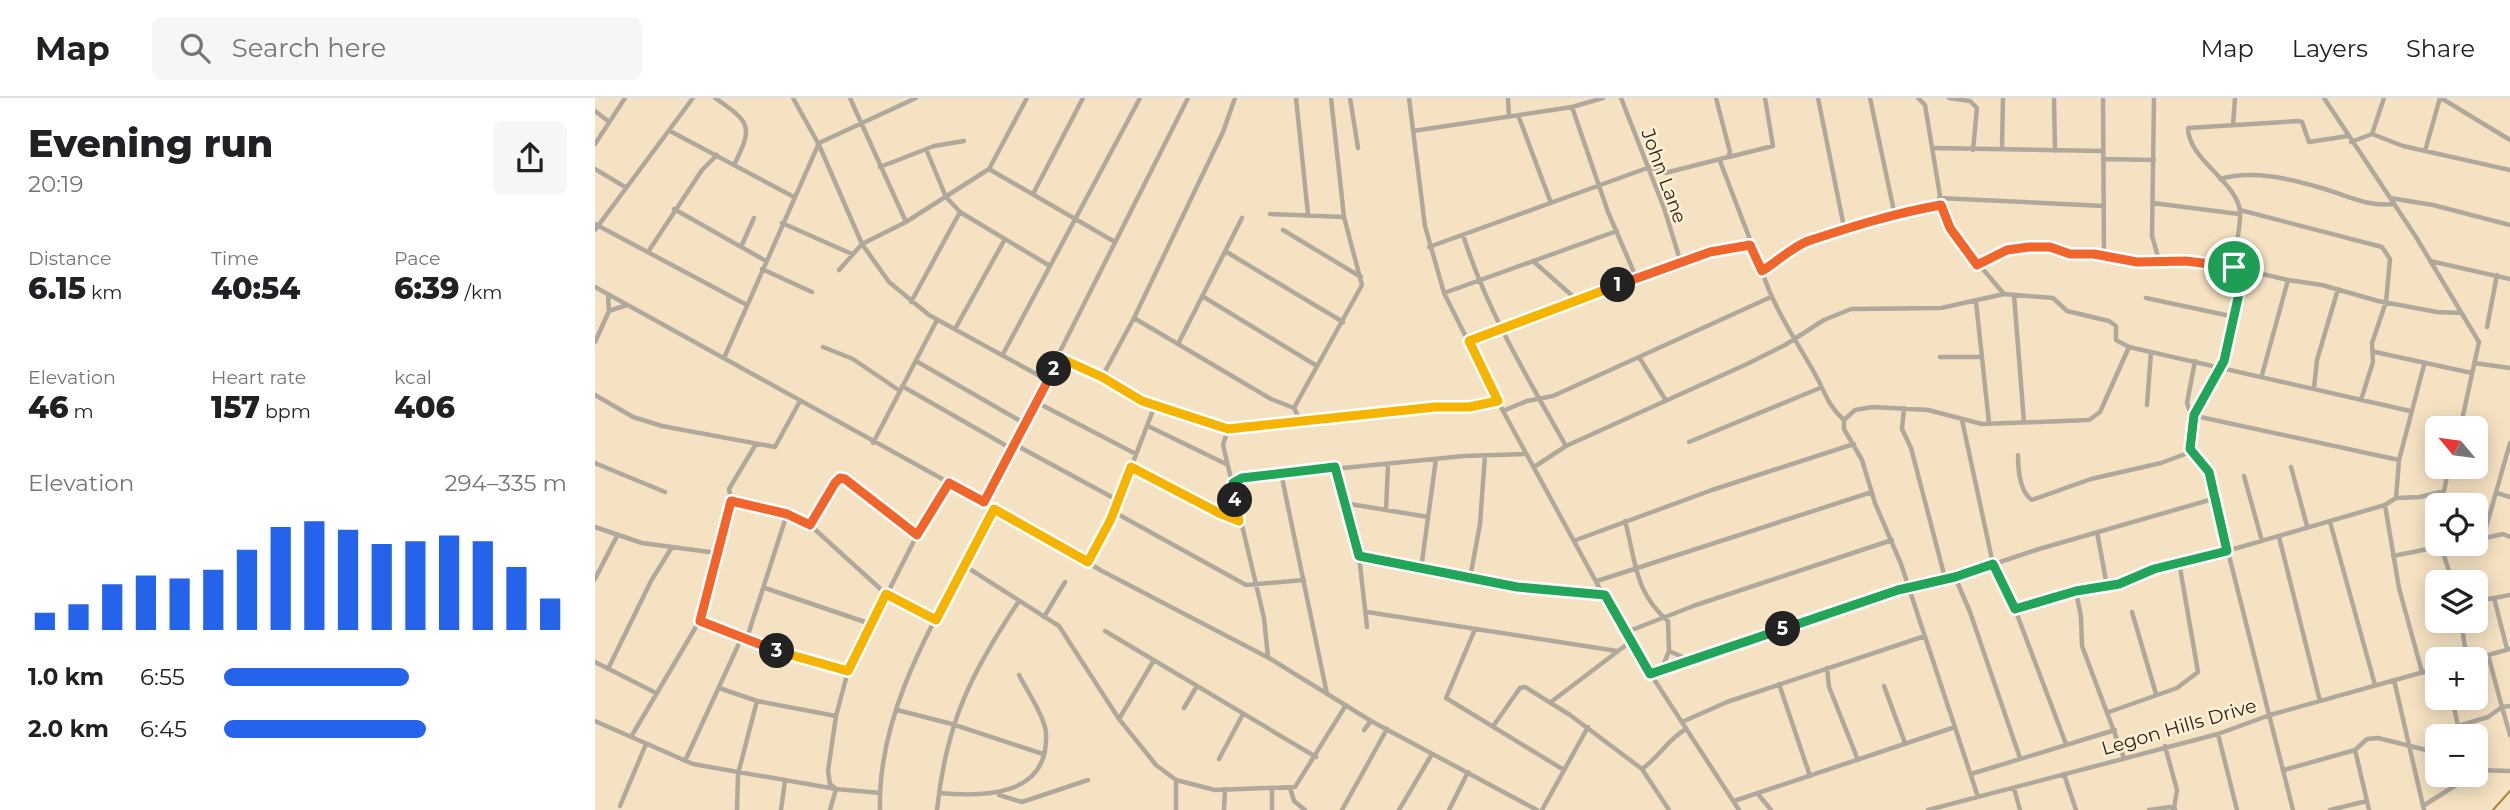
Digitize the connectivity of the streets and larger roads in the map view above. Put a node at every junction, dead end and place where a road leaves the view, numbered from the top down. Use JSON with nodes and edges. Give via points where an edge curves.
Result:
{"nodes":[{"id":1,"x":625,"y":98,"type":"edge"},
{"id":2,"x":693,"y":98,"type":"edge"},
{"id":3,"x":715,"y":98,"type":"edge"},
{"id":4,"x":793,"y":98,"type":"edge"},
{"id":5,"x":850,"y":98,"type":"edge"},
{"id":6,"x":916,"y":98,"type":"edge"},
{"id":7,"x":1027,"y":98,"type":"edge"},
{"id":8,"x":1083,"y":98,"type":"edge"},
{"id":9,"x":1140,"y":98,"type":"edge"},
{"id":10,"x":1188,"y":98,"type":"edge"},
{"id":11,"x":1235,"y":98,"type":"edge"},
{"id":12,"x":1296,"y":98,"type":"edge"},
{"id":13,"x":1331,"y":98,"type":"edge"},
{"id":14,"x":1350,"y":98,"type":"edge"},
{"id":15,"x":1409,"y":98,"type":"edge"},
{"id":16,"x":1508,"y":98,"type":"edge"},
{"id":17,"x":1603,"y":98,"type":"edge"},
{"id":18,"x":1621,"y":98,"type":"edge"},
{"id":19,"x":1716,"y":98,"type":"edge"},
{"id":20,"x":1765,"y":98,"type":"edge"},
{"id":21,"x":1818,"y":98,"type":"edge"},
{"id":22,"x":1870,"y":98,"type":"edge"},
{"id":23,"x":1918,"y":98,"type":"edge"},
{"id":24,"x":1950,"y":98,"type":"edge"},
{"id":25,"x":2003,"y":98,"type":"edge"},
{"id":26,"x":2054,"y":98,"type":"edge"},
{"id":27,"x":2103,"y":98,"type":"edge"},
{"id":28,"x":2154,"y":98,"type":"edge"},
{"id":29,"x":2235,"y":98,"type":"edge"},
{"id":30,"x":2324,"y":98,"type":"edge"},
{"id":31,"x":2385,"y":98,"type":"edge"},
{"id":32,"x":2441,"y":98,"type":"edge"},
{"id":33,"x":1572,"y":107,"type":"junction"},
{"id":34,"x":595,"y":111,"type":"edge"},
{"id":35,"x":1518,"y":115,"type":"junction"},
{"id":36,"x":1509,"y":116,"type":"junction"},
{"id":37,"x":608,"y":121,"type":"junction"},
{"id":38,"x":863,"y":123,"type":"junction"},
{"id":39,"x":2233,"y":125,"type":"junction"},
{"id":40,"x":670,"y":131,"type":"junction"},
{"id":41,"x":1413,"y":131,"type":"junction"},
{"id":42,"x":2372,"y":134,"type":"junction"},
{"id":43,"x":2348,"y":136,"type":"junction"},
{"id":44,"x":2510,"y":140,"type":"edge"},
{"id":45,"x":964,"y":141,"type":"dead end"},
{"id":46,"x":2351,"y":142,"type":"junction"},
{"id":47,"x":595,"y":144,"type":"edge"},
{"id":48,"x":820,"y":145,"type":"junction"},
{"id":49,"x":2002,"y":147,"type":"junction"},
{"id":50,"x":1358,"y":148,"type":"dead end"},
{"id":51,"x":1934,"y":148,"type":"junction"},
{"id":52,"x":926,"y":149,"type":"junction"},
{"id":53,"x":1973,"y":150,"type":"junction"},
{"id":54,"x":2055,"y":151,"type":"junction"},
{"id":55,"x":2103,"y":151,"type":"junction"},
{"id":56,"x":2425,"y":151,"type":"junction"},
{"id":57,"x":717,"y":155,"type":"junction"},
{"id":58,"x":1728,"y":157,"type":"junction"},
{"id":59,"x":2103,"y":159,"type":"junction"},
{"id":60,"x":2154,"y":160,"type":"junction"},
{"id":61,"x":1720,"y":161,"type":"junction"},
{"id":62,"x":734,"y":165,"type":"junction"},
{"id":63,"x":880,"y":167,"type":"junction"},
{"id":64,"x":1647,"y":168,"type":"junction"},
{"id":65,"x":595,"y":169,"type":"edge"},
{"id":66,"x":989,"y":169,"type":"junction"},
{"id":67,"x":2510,"y":170,"type":"edge"},
{"id":68,"x":2220,"y":178,"type":"junction"},
{"id":69,"x":625,"y":187,"type":"junction"},
{"id":70,"x":1599,"y":187,"type":"junction"},
{"id":71,"x":1033,"y":194,"type":"junction"},
{"id":72,"x":794,"y":197,"type":"junction"},
{"id":73,"x":946,"y":197,"type":"junction"},
{"id":74,"x":1939,"y":198,"type":"junction"},
{"id":75,"x":2391,"y":201,"type":"junction"},
{"id":76,"x":1551,"y":203,"type":"junction"},
{"id":77,"x":2153,"y":203,"type":"junction"},
{"id":78,"x":1941,"y":205,"type":"junction"},
{"id":79,"x":2104,"y":206,"type":"junction"},
{"id":80,"x":674,"y":209,"type":"junction"},
{"id":81,"x":960,"y":212,"type":"junction"},
{"id":82,"x":2239,"y":212,"type":"junction"},
{"id":83,"x":1270,"y":214,"type":"dead end"},
{"id":84,"x":1308,"y":214,"type":"junction"},
{"id":85,"x":1895,"y":216,"type":"junction"},
{"id":86,"x":1344,"y":217,"type":"junction"},
{"id":87,"x":754,"y":218,"type":"dead end"},
{"id":88,"x":1076,"y":218,"type":"junction"},
{"id":89,"x":1242,"y":219,"type":"dead end"},
{"id":90,"x":906,"y":222,"type":"junction"},
{"id":91,"x":782,"y":223,"type":"junction"},
{"id":92,"x":2510,"y":225,"type":"edge"},
{"id":93,"x":596,"y":227,"type":"edge"},
{"id":94,"x":1844,"y":227,"type":"junction"},
{"id":95,"x":1283,"y":230,"type":"dead end"},
{"id":96,"x":1617,"y":231,"type":"junction"},
{"id":97,"x":1463,"y":235,"type":"junction"},
{"id":98,"x":1005,"y":239,"type":"junction"},
{"id":99,"x":1115,"y":242,"type":"junction"},
{"id":100,"x":862,"y":244,"type":"junction"},
{"id":101,"x":1750,"y":245,"type":"junction"},
{"id":102,"x":741,"y":247,"type":"junction"},
{"id":103,"x":1429,"y":247,"type":"junction"},
{"id":104,"x":1225,"y":251,"type":"junction"},
{"id":105,"x":648,"y":252,"type":"junction"},
{"id":106,"x":852,"y":254,"type":"junction"},
{"id":107,"x":2104,"y":257,"type":"junction"},
{"id":108,"x":2159,"y":260,"type":"junction"},
{"id":109,"x":766,"y":261,"type":"junction"},
{"id":110,"x":1533,"y":261,"type":"junction"},
{"id":111,"x":2430,"y":261,"type":"junction"},
{"id":112,"x":1681,"y":263,"type":"junction"},
{"id":113,"x":1977,"y":265,"type":"junction"},
{"id":114,"x":1050,"y":266,"type":"junction"},
{"id":115,"x":2234,"y":267,"type":"junction"},
{"id":116,"x":762,"y":269,"type":"junction"},
{"id":117,"x":838,"y":270,"type":"dead end"},
{"id":118,"x":2240,"y":270,"type":"junction"},
{"id":119,"x":1762,"y":271,"type":"junction"},
{"id":120,"x":2497,"y":275,"type":"junction"},
{"id":121,"x":1361,"y":277,"type":"junction"},
{"id":122,"x":1636,"y":277,"type":"junction"},
{"id":123,"x":2510,"y":279,"type":"edge"},
{"id":124,"x":1478,"y":281,"type":"junction"},
{"id":125,"x":2288,"y":281,"type":"junction"},
{"id":126,"x":595,"y":287,"type":"edge"},
{"id":127,"x":2338,"y":289,"type":"junction"},
{"id":128,"x":812,"y":292,"type":"dead end"},
{"id":129,"x":1444,"y":293,"type":"junction"},
{"id":130,"x":2004,"y":294,"type":"junction"},
{"id":131,"x":608,"y":295,"type":"junction"},
{"id":132,"x":2014,"y":295,"type":"junction"},
{"id":133,"x":1202,"y":296,"type":"junction"},
{"id":134,"x":1771,"y":297,"type":"junction"},
{"id":135,"x":2146,"y":298,"type":"dead end"},
{"id":136,"x":1577,"y":300,"type":"junction"},
{"id":137,"x":911,"y":302,"type":"junction"},
{"id":138,"x":1976,"y":302,"type":"junction"},
{"id":139,"x":2386,"y":302,"type":"junction"},
{"id":140,"x":747,"y":304,"type":"junction"},
{"id":141,"x":628,"y":305,"type":"junction"},
{"id":142,"x":609,"y":311,"type":"junction"},
{"id":143,"x":2461,"y":313,"type":"junction"},
{"id":144,"x":2235,"y":317,"type":"junction"},
{"id":145,"x":1135,"y":318,"type":"junction"},
{"id":146,"x":937,"y":320,"type":"junction"},
{"id":147,"x":1343,"y":321,"type":"junction"},
{"id":148,"x":2487,"y":327,"type":"dead end"},
{"id":149,"x":955,"y":329,"type":"junction"},
{"id":150,"x":1501,"y":332,"type":"junction"},
{"id":151,"x":1794,"y":339,"type":"junction"},
{"id":152,"x":1469,"y":341,"type":"junction"},
{"id":153,"x":595,"y":342,"type":"edge"},
{"id":154,"x":1178,"y":344,"type":"junction"},
{"id":155,"x":823,"y":347,"type":"dead end"},
{"id":156,"x":2129,"y":347,"type":"junction"},
{"id":157,"x":2151,"y":352,"type":"junction"},
{"id":158,"x":2375,"y":352,"type":"junction"},
{"id":159,"x":1003,"y":354,"type":"junction"},
{"id":160,"x":1982,"y":356,"type":"junction"},
{"id":161,"x":1940,"y":357,"type":"dead end"},
{"id":162,"x":724,"y":358,"type":"junction"},
{"id":163,"x":1060,"y":358,"type":"junction"},
{"id":164,"x":1639,"y":358,"type":"junction"},
{"id":165,"x":916,"y":361,"type":"junction"},
{"id":166,"x":2195,"y":361,"type":"junction"},
{"id":167,"x":2474,"y":363,"type":"junction"},
{"id":168,"x":2424,"y":365,"type":"junction"},
{"id":169,"x":1317,"y":366,"type":"junction"},
{"id":170,"x":2222,"y":368,"type":"junction"},
{"id":171,"x":2510,"y":368,"type":"edge"},
{"id":172,"x":2472,"y":373,"type":"junction"},
{"id":173,"x":2262,"y":375,"type":"junction"},
{"id":174,"x":1102,"y":377,"type":"junction"},
{"id":175,"x":1047,"y":380,"type":"junction"},
{"id":176,"x":2314,"y":387,"type":"junction"},
{"id":177,"x":901,"y":388,"type":"junction"},
{"id":178,"x":1820,"y":388,"type":"junction"},
{"id":179,"x":595,"y":396,"type":"edge"},
{"id":180,"x":1539,"y":397,"type":"junction"},
{"id":181,"x":1665,"y":398,"type":"junction"},
{"id":182,"x":2361,"y":400,"type":"junction"},
{"id":183,"x":800,"y":401,"type":"junction"},
{"id":184,"x":1498,"y":401,"type":"junction"},
{"id":185,"x":1036,"y":402,"type":"junction"},
{"id":186,"x":1155,"y":405,"type":"junction"},
{"id":187,"x":2147,"y":405,"type":"dead end"},
{"id":188,"x":1294,"y":408,"type":"junction"},
{"id":189,"x":1904,"y":408,"type":"junction"},
{"id":190,"x":1503,"y":411,"type":"junction"},
{"id":191,"x":2411,"y":412,"type":"junction"},
{"id":192,"x":2194,"y":415,"type":"junction"},
{"id":193,"x":2463,"y":416,"type":"edge"},
{"id":194,"x":1844,"y":420,"type":"junction"},
{"id":195,"x":1962,"y":420,"type":"junction"},
{"id":196,"x":1301,"y":421,"type":"junction"},
{"id":197,"x":2024,"y":422,"type":"junction"},
{"id":198,"x":1024,"y":423,"type":"junction"},
{"id":199,"x":1989,"y":423,"type":"junction"},
{"id":200,"x":1148,"y":426,"type":"dead end"},
{"id":201,"x":1228,"y":429,"type":"junction"},
{"id":202,"x":1689,"y":442,"type":"dead end"},
{"id":203,"x":873,"y":443,"type":"junction"},
{"id":204,"x":2510,"y":443,"type":"edge"},
{"id":205,"x":755,"y":444,"type":"junction"},
{"id":206,"x":1854,"y":444,"type":"junction"},
{"id":207,"x":1566,"y":446,"type":"junction"},
{"id":208,"x":1013,"y":447,"type":"junction"},
{"id":209,"x":2190,"y":449,"type":"junction"},
{"id":210,"x":1136,"y":454,"type":"junction"},
{"id":211,"x":1526,"y":454,"type":"junction"},
{"id":212,"x":1485,"y":455,"type":"junction"},
{"id":213,"x":2018,"y":455,"type":"dead end"},
{"id":214,"x":1436,"y":459,"type":"junction"},
{"id":215,"x":2399,"y":460,"type":"junction"},
{"id":216,"x":595,"y":463,"type":"edge"},
{"id":217,"x":1227,"y":464,"type":"junction"},
{"id":218,"x":1388,"y":465,"type":"junction"},
{"id":219,"x":1131,"y":467,"type":"junction"},
{"id":220,"x":1335,"y":467,"type":"junction"},
{"id":221,"x":1534,"y":467,"type":"junction"},
{"id":222,"x":2291,"y":467,"type":"dead end"},
{"id":223,"x":1281,"y":473,"type":"junction"},
{"id":224,"x":2244,"y":476,"type":"dead end"},
{"id":225,"x":2446,"y":480,"type":"edge"},
{"id":226,"x":949,"y":483,"type":"junction"},
{"id":227,"x":1233,"y":483,"type":"junction"},
{"id":228,"x":665,"y":492,"type":"dead end"},
{"id":229,"x":1872,"y":492,"type":"junction"},
{"id":230,"x":2497,"y":493,"type":"junction"},
{"id":231,"x":2510,"y":497,"type":"edge"},
{"id":232,"x":2396,"y":498,"type":"junction"},
{"id":233,"x":2213,"y":499,"type":"junction"},
{"id":234,"x":731,"y":501,"type":"junction"},
{"id":235,"x":1119,"y":501,"type":"junction"},
{"id":236,"x":984,"y":502,"type":"junction"},
{"id":237,"x":1344,"y":503,"type":"junction"},
{"id":238,"x":2385,"y":505,"type":"junction"},
{"id":239,"x":994,"y":509,"type":"junction"},
{"id":240,"x":1386,"y":510,"type":"junction"},
{"id":241,"x":1114,"y":512,"type":"junction"},
{"id":242,"x":787,"y":514,"type":"junction"},
{"id":243,"x":1428,"y":517,"type":"junction"},
{"id":244,"x":1239,"y":521,"type":"junction"},
{"id":245,"x":1625,"y":521,"type":"junction"},
{"id":246,"x":2330,"y":522,"type":"junction"},
{"id":247,"x":2488,"y":522,"type":"edge"},
{"id":248,"x":810,"y":525,"type":"junction"},
{"id":249,"x":2307,"y":526,"type":"junction"},
{"id":250,"x":595,"y":527,"type":"edge"},
{"id":251,"x":2097,"y":532,"type":"junction"},
{"id":252,"x":917,"y":535,"type":"junction"},
{"id":253,"x":617,"y":537,"type":"junction"},
{"id":254,"x":2279,"y":537,"type":"junction"},
{"id":255,"x":2488,"y":537,"type":"edge"},
{"id":256,"x":2510,"y":537,"type":"edge"},
{"id":257,"x":1576,"y":540,"type":"junction"},
{"id":258,"x":1892,"y":540,"type":"junction"},
{"id":259,"x":2262,"y":541,"type":"junction"},
{"id":260,"x":672,"y":547,"type":"junction"},
{"id":261,"x":2425,"y":550,"type":"edge"},
{"id":262,"x":2227,"y":551,"type":"junction"},
{"id":263,"x":717,"y":553,"type":"junction"},
{"id":264,"x":1359,"y":556,"type":"junction"},
{"id":265,"x":2393,"y":556,"type":"junction"},
{"id":266,"x":1088,"y":562,"type":"junction"},
{"id":267,"x":2179,"y":562,"type":"junction"},
{"id":268,"x":1993,"y":564,"type":"junction"},
{"id":269,"x":965,"y":566,"type":"junction"},
{"id":270,"x":1421,"y":569,"type":"junction"},
{"id":271,"x":1634,"y":570,"type":"junction"},
{"id":272,"x":1955,"y":577,"type":"junction"},
{"id":273,"x":1470,"y":578,"type":"junction"},
{"id":274,"x":1945,"y":578,"type":"junction"},
{"id":275,"x":595,"y":579,"type":"edge"},
{"id":276,"x":1304,"y":580,"type":"junction"},
{"id":277,"x":1597,"y":581,"type":"junction"},
{"id":278,"x":1065,"y":582,"type":"dead end"},
{"id":279,"x":2107,"y":586,"type":"junction"},
{"id":280,"x":1256,"y":587,"type":"junction"},
{"id":281,"x":765,"y":588,"type":"junction"},
{"id":282,"x":1909,"y":588,"type":"junction"},
{"id":283,"x":2076,"y":591,"type":"junction"},
{"id":284,"x":886,"y":594,"type":"junction"},
{"id":285,"x":1605,"y":595,"type":"junction"},
{"id":286,"x":2510,"y":595,"type":"edge"},
{"id":287,"x":2494,"y":598,"type":"junction"},
{"id":288,"x":2488,"y":599,"type":"edge"},
{"id":289,"x":1019,"y":601,"type":"junction"},
{"id":290,"x":2015,"y":609,"type":"junction"},
{"id":291,"x":1367,"y":612,"type":"junction"},
{"id":292,"x":2132,"y":612,"type":"dead end"},
{"id":293,"x":1044,"y":617,"type":"junction"},
{"id":294,"x":1662,"y":617,"type":"junction"},
{"id":295,"x":936,"y":620,"type":"junction"},
{"id":296,"x":700,"y":621,"type":"junction"},
{"id":297,"x":871,"y":624,"type":"junction"},
{"id":298,"x":1367,"y":627,"type":"dead end"},
{"id":299,"x":1475,"y":628,"type":"junction"},
{"id":300,"x":1105,"y":631,"type":"dead end"},
{"id":301,"x":1624,"y":633,"type":"junction"},
{"id":302,"x":1925,"y":636,"type":"junction"},
{"id":303,"x":744,"y":640,"type":"junction"},
{"id":304,"x":1630,"y":642,"type":"junction"},
{"id":305,"x":2508,"y":649,"type":"edge"},
{"id":306,"x":1617,"y":651,"type":"junction"},
{"id":307,"x":1669,"y":651,"type":"junction"},
{"id":308,"x":2488,"y":656,"type":"joint"},
{"id":309,"x":1269,"y":658,"type":"junction"},
{"id":310,"x":1688,"y":659,"type":"junction"},
{"id":311,"x":1154,"y":660,"type":"junction"},
{"id":312,"x":595,"y":662,"type":"edge"},
{"id":313,"x":1827,"y":668,"type":"junction"},
{"id":314,"x":608,"y":669,"type":"junction"},
{"id":315,"x":1662,"y":669,"type":"junction"},
{"id":316,"x":848,"y":671,"type":"junction"},
{"id":317,"x":2425,"y":671,"type":"edge"},
{"id":318,"x":2422,"y":672,"type":"junction"},
{"id":319,"x":1650,"y":674,"type":"junction"},
{"id":320,"x":1019,"y":675,"type":"dead end"},
{"id":321,"x":2394,"y":680,"type":"junction"},
{"id":322,"x":1779,"y":684,"type":"junction"},
{"id":323,"x":2375,"y":685,"type":"junction"},
{"id":324,"x":1197,"y":686,"type":"junction"},
{"id":325,"x":1884,"y":686,"type":"dead end"},
{"id":326,"x":719,"y":688,"type":"junction"},
{"id":327,"x":656,"y":693,"type":"junction"},
{"id":328,"x":1327,"y":694,"type":"junction"},
{"id":329,"x":2156,"y":694,"type":"junction"},
{"id":330,"x":757,"y":701,"type":"junction"},
{"id":331,"x":2320,"y":701,"type":"junction"},
{"id":332,"x":1551,"y":702,"type":"junction"},
{"id":333,"x":1346,"y":705,"type":"junction"},
{"id":334,"x":2510,"y":706,"type":"edge"},
{"id":335,"x":2502,"y":707,"type":"junction"},
{"id":336,"x":1184,"y":708,"type":"dead end"},
{"id":337,"x":897,"y":710,"type":"junction"},
{"id":338,"x":2455,"y":710,"type":"edge"},
{"id":339,"x":2109,"y":712,"type":"junction"},
{"id":340,"x":1243,"y":713,"type":"junction"},
{"id":341,"x":2270,"y":715,"type":"junction"},
{"id":342,"x":837,"y":716,"type":"junction"},
{"id":343,"x":1119,"y":719,"type":"junction"},
{"id":344,"x":1371,"y":720,"type":"junction"},
{"id":345,"x":595,"y":721,"type":"edge"},
{"id":346,"x":1682,"y":722,"type":"junction"},
{"id":347,"x":952,"y":724,"type":"junction"},
{"id":348,"x":1495,"y":725,"type":"junction"},
{"id":349,"x":1588,"y":727,"type":"junction"},
{"id":350,"x":1956,"y":727,"type":"junction"},
{"id":351,"x":1387,"y":729,"type":"junction"},
{"id":352,"x":1686,"y":729,"type":"junction"},
{"id":353,"x":1364,"y":730,"type":"dead end"},
{"id":354,"x":2115,"y":730,"type":"junction"},
{"id":355,"x":2218,"y":734,"type":"junction"},
{"id":356,"x":2510,"y":735,"type":"edge"},
{"id":357,"x":631,"y":737,"type":"junction"},
{"id":358,"x":1905,"y":743,"type":"junction"},
{"id":359,"x":646,"y":744,"type":"junction"},
{"id":360,"x":2066,"y":744,"type":"junction"},
{"id":361,"x":2165,"y":746,"type":"junction"},
{"id":362,"x":2410,"y":747,"type":"junction"},
{"id":363,"x":2355,"y":750,"type":"junction"},
{"id":364,"x":2425,"y":750,"type":"edge"},
{"id":365,"x":1043,"y":754,"type":"junction"},
{"id":366,"x":1432,"y":754,"type":"junction"},
{"id":367,"x":1316,"y":757,"type":"junction"},
{"id":368,"x":2020,"y":758,"type":"junction"},
{"id":369,"x":2124,"y":758,"type":"junction"},
{"id":370,"x":1219,"y":759,"type":"dead end"},
{"id":371,"x":1858,"y":760,"type":"junction"},
{"id":372,"x":685,"y":761,"type":"junction"},
{"id":373,"x":1564,"y":769,"type":"junction"},
{"id":374,"x":1642,"y":769,"type":"junction"},
{"id":375,"x":2284,"y":770,"type":"junction"},
{"id":376,"x":2488,"y":770,"type":"edge"},
{"id":377,"x":2510,"y":771,"type":"edge"},
{"id":378,"x":1468,"y":772,"type":"junction"},
{"id":379,"x":738,"y":774,"type":"junction"},
{"id":380,"x":1971,"y":774,"type":"junction"},
{"id":381,"x":2064,"y":774,"type":"junction"},
{"id":382,"x":1810,"y":776,"type":"junction"},
{"id":383,"x":1088,"y":780,"type":"dead end"},
{"id":384,"x":1176,"y":780,"type":"junction"},
{"id":385,"x":785,"y":781,"type":"junction"},
{"id":386,"x":2455,"y":787,"type":"edge"},
{"id":387,"x":2014,"y":788,"type":"junction"},
{"id":388,"x":836,"y":789,"type":"junction"},
{"id":389,"x":1225,"y":789,"type":"junction"},
{"id":390,"x":1290,"y":789,"type":"junction"},
{"id":391,"x":1272,"y":790,"type":"junction"},
{"id":392,"x":880,"y":793,"type":"junction"},
{"id":393,"x":939,"y":793,"type":"junction"},
{"id":394,"x":998,"y":794,"type":"junction"},
{"id":395,"x":1758,"y":794,"type":"junction"},
{"id":396,"x":1978,"y":797,"type":"junction"},
{"id":397,"x":1734,"y":801,"type":"junction"},
{"id":398,"x":2367,"y":801,"type":"junction"},
{"id":399,"x":620,"y":806,"type":"dead end"},
{"id":400,"x":2424,"y":808,"type":"edge"},
{"id":401,"x":2175,"y":809,"type":"edge"},
{"id":402,"x":737,"y":810,"type":"edge"},
{"id":403,"x":781,"y":810,"type":"edge"},
{"id":404,"x":830,"y":810,"type":"edge"},
{"id":405,"x":880,"y":810,"type":"edge"},
{"id":406,"x":937,"y":810,"type":"edge"},
{"id":407,"x":1176,"y":810,"type":"edge"},
{"id":408,"x":1224,"y":810,"type":"edge"},
{"id":409,"x":1272,"y":810,"type":"edge"},
{"id":410,"x":1305,"y":810,"type":"edge"},
{"id":411,"x":1342,"y":810,"type":"edge"},
{"id":412,"x":1399,"y":810,"type":"edge"},
{"id":413,"x":1449,"y":810,"type":"edge"},
{"id":414,"x":1539,"y":810,"type":"edge"},
{"id":415,"x":1669,"y":810,"type":"edge"},
{"id":416,"x":1739,"y":810,"type":"edge"},
{"id":417,"x":1772,"y":810,"type":"edge"},
{"id":418,"x":1928,"y":810,"type":"edge"},
{"id":419,"x":2020,"y":810,"type":"edge"},
{"id":420,"x":2076,"y":810,"type":"edge"},
{"id":421,"x":2149,"y":810,"type":"edge"},
{"id":422,"x":2237,"y":810,"type":"edge"},
{"id":423,"x":2293,"y":810,"type":"edge"},
{"id":424,"x":2330,"y":810,"type":"edge"},
{"id":425,"x":2369,"y":810,"type":"edge"}],
"edges":[{"from":1,"to":37,"type":"street"},
{"from":2,"to":40,"type":"street"},
{"from":3,"to":62,"type":"street","via":[[747,125],[748,137]]},
{"from":4,"to":48,"type":"street"},
{"from":5,"to":38,"type":"street"},
{"from":6,"to":38,"type":"street"},
{"from":7,"to":66,"type":"street"},
{"from":8,"to":71,"type":"street"},
{"from":9,"to":88,"type":"street"},
{"from":10,"to":99,"type":"street"},
{"from":11,"to":145,"type":"street"},
{"from":12,"to":84,"type":"street"},
{"from":13,"to":86,"type":"street"},
{"from":14,"to":50,"type":"street"},
{"from":15,"to":41,"type":"street"},
{"from":16,"to":36,"type":"street"},
{"from":17,"to":33,"type":"street"},
{"from":18,"to":64,"type":"street","name":"John Lane"},
{"from":19,"to":58,"type":"street"},
{"from":20,"to":58,"type":"street","via":[[1773,146]]},
{"from":21,"to":94,"type":"street"},
{"from":22,"to":85,"type":"street"},
{"from":23,"to":51,"type":"street","via":[[1925,105]]},
{"from":24,"to":53,"type":"street","via":[[1970,100],[1976,108]]},
{"from":25,"to":49,"type":"street"},
{"from":26,"to":54,"type":"street"},
{"from":27,"to":55,"type":"street"},
{"from":28,"to":60,"type":"street"},
{"from":29,"to":39,"type":"street"},
{"from":30,"to":43,"type":"street"},
{"from":31,"to":42,"type":"street"},
{"from":32,"to":44,"type":"street"},
{"from":32,"to":56,"type":"street"},
{"from":33,"to":35,"type":"street"},
{"from":33,"to":70,"type":"street"},
{"from":34,"to":37,"type":"street"},
{"from":35,"to":36,"type":"street"},
{"from":35,"to":76,"type":"street"},
{"from":36,"to":41,"type":"street"},
{"from":37,"to":47,"type":"street"},
{"from":38,"to":48,"type":"street"},
{"from":38,"to":63,"type":"street"},
{"from":39,"to":43,"type":"street","via":[[2298,121],[2309,142]]},
{"from":39,"to":68,"type":"street","via":[[2188,128],[2204,161]]},
{"from":40,"to":57,"type":"street"},
{"from":40,"to":69,"type":"street"},
{"from":41,"to":103,"type":"street"},
{"from":42,"to":46,"type":"street"},
{"from":42,"to":56,"type":"street"},
{"from":43,"to":46,"type":"street"},
{"from":45,"to":52,"type":"street"},
{"from":46,"to":75,"type":"street"},
{"from":48,"to":72,"type":"street"},
{"from":48,"to":100,"type":"street"},
{"from":49,"to":53,"type":"street"},
{"from":49,"to":54,"type":"street"},
{"from":51,"to":53,"type":"street"},
{"from":51,"to":74,"type":"street"},
{"from":52,"to":63,"type":"street"},
{"from":52,"to":73,"type":"street"},
{"from":54,"to":55,"type":"street"},
{"from":55,"to":59,"type":"street"},
{"from":56,"to":67,"type":"street"},
{"from":57,"to":62,"type":"street"},
{"from":57,"to":80,"type":"street"},
{"from":58,"to":61,"type":"street"},
{"from":59,"to":60,"type":"street"},
{"from":59,"to":79,"type":"street"},
{"from":60,"to":77,"type":"street"},
{"from":61,"to":64,"type":"street","via":[[1665,173]]},
{"from":61,"to":101,"type":"street"},
{"from":62,"to":72,"type":"street"},
{"from":63,"to":90,"type":"street"},
{"from":64,"to":70,"type":"street"},
{"from":64,"to":112,"type":"street","name":"John Lane"},
{"from":65,"to":69,"type":"street"},
{"from":66,"to":71,"type":"street"},
{"from":66,"to":73,"type":"street"},
{"from":68,"to":75,"type":"street","via":[[2258,175],[2361,202],[2378,205]]},
{"from":68,"to":82,"type":"street"},
{"from":69,"to":93,"type":"street"},
{"from":70,"to":76,"type":"street"},
{"from":70,"to":96,"type":"street"},
{"from":71,"to":88,"type":"street"},
{"from":72,"to":91,"type":"street"},
{"from":73,"to":81,"type":"street"},
{"from":73,"to":90,"type":"street"},
{"from":74,"to":78,"type":"street"},
{"from":74,"to":79,"type":"street"},
{"from":75,"to":92,"type":"street","via":[[2433,205]]},
{"from":75,"to":111,"type":"street"},
{"from":76,"to":97,"type":"street"},
{"from":77,"to":82,"type":"street"},
{"from":77,"to":108,"type":"street","via":[[2152,236]]},
{"from":78,"to":85,"type":"street"},
{"from":78,"to":113,"type":"street","via":[[1950,228]]},
{"from":79,"to":107,"type":"street"},
{"from":80,"to":102,"type":"street"},
{"from":80,"to":105,"type":"street"},
{"from":81,"to":98,"type":"street"},
{"from":81,"to":137,"type":"street"},
{"from":82,"to":115,"type":"street"},
{"from":82,"to":139,"type":"street","via":[[2382,247],[2390,259]]},
{"from":83,"to":84,"type":"street"},
{"from":84,"to":86,"type":"street"},
{"from":85,"to":94,"type":"street"},
{"from":86,"to":121,"type":"street"},
{"from":87,"to":102,"type":"street"},
{"from":88,"to":99,"type":"street"},
{"from":88,"to":114,"type":"street"},
{"from":89,"to":104,"type":"street"},
{"from":90,"to":100,"type":"street"},
{"from":91,"to":106,"type":"street"},
{"from":91,"to":109,"type":"street"},
{"from":93,"to":105,"type":"street"},
{"from":94,"to":119,"type":"street","via":[[1802,245]]},
{"from":95,"to":121,"type":"street"},
{"from":96,"to":110,"type":"street"},
{"from":96,"to":122,"type":"street"},
{"from":97,"to":103,"type":"street"},
{"from":97,"to":124,"type":"street"},
{"from":98,"to":114,"type":"street"},
{"from":98,"to":149,"type":"street"},
{"from":99,"to":163,"type":"street"},
{"from":100,"to":106,"type":"street"},
{"from":100,"to":137,"type":"street","via":[[889,282]]},
{"from":101,"to":112,"type":"street","via":[[1722,248]]},
{"from":101,"to":119,"type":"street"},
{"from":102,"to":109,"type":"street"},
{"from":103,"to":129,"type":"street"},
{"from":104,"to":133,"type":"street"},
{"from":104,"to":147,"type":"street"},
{"from":105,"to":140,"type":"street"},
{"from":106,"to":117,"type":"street"},
{"from":107,"to":108,"type":"street"},
{"from":107,"to":113,"type":"street","via":[[2029,247],[2007,250]]},
{"from":108,"to":115,"type":"street"},
{"from":109,"to":116,"type":"street"},
{"from":110,"to":124,"type":"street"},
{"from":110,"to":136,"type":"street"},
{"from":111,"to":120,"type":"street"},
{"from":111,"to":143,"type":"street"},
{"from":112,"to":122,"type":"street"},
{"from":113,"to":130,"type":"street"},
{"from":114,"to":159,"type":"street"},
{"from":115,"to":118,"type":"street"},
{"from":116,"to":128,"type":"street"},
{"from":116,"to":140,"type":"street"},
{"from":118,"to":125,"type":"street"},
{"from":118,"to":144,"type":"street"},
{"from":119,"to":134,"type":"street"},
{"from":120,"to":123,"type":"street"},
{"from":120,"to":148,"type":"street"},
{"from":121,"to":147,"type":"street","via":[[1362,285]]},
{"from":122,"to":136,"type":"street"},
{"from":124,"to":129,"type":"street"},
{"from":124,"to":150,"type":"street"},
{"from":125,"to":127,"type":"street"},
{"from":125,"to":173,"type":"street"},
{"from":126,"to":131,"type":"street"},
{"from":127,"to":139,"type":"street"},
{"from":127,"to":176,"type":"street","via":[[2322,339]]},
{"from":129,"to":152,"type":"street"},
{"from":130,"to":132,"type":"street"},
{"from":130,"to":138,"type":"street"},
{"from":131,"to":141,"type":"street"},
{"from":131,"to":142,"type":"street"},
{"from":132,"to":156,"type":"street","via":[[2053,298],[2067,311],[2109,321],[2116,326],[2116,340]]},
{"from":132,"to":197,"type":"street"},
{"from":133,"to":154,"type":"street"},
{"from":133,"to":169,"type":"street"},
{"from":134,"to":151,"type":"street"},
{"from":134,"to":164,"type":"street"},
{"from":135,"to":144,"type":"street"},
{"from":136,"to":150,"type":"street"},
{"from":137,"to":146,"type":"street"},
{"from":138,"to":151,"type":"street","via":[[1941,308],[1851,309]]},
{"from":138,"to":160,"type":"street"},
{"from":139,"to":143,"type":"street"},
{"from":139,"to":158,"type":"street","via":[[2372,343]]},
{"from":140,"to":162,"type":"street"},
{"from":141,"to":142,"type":"street"},
{"from":141,"to":162,"type":"street"},
{"from":142,"to":153,"type":"street"},
{"from":143,"to":167,"type":"street","via":[[2479,342]]},
{"from":144,"to":170,"type":"street"},
{"from":145,"to":154,"type":"street"},
{"from":145,"to":174,"type":"street"},
{"from":146,"to":149,"type":"street"},
{"from":146,"to":165,"type":"street"},
{"from":147,"to":169,"type":"street"},
{"from":149,"to":159,"type":"street"},
{"from":150,"to":152,"type":"street"},
{"from":150,"to":180,"type":"street"},
{"from":151,"to":178,"type":"street"},
{"from":151,"to":181,"type":"street"},
{"from":152,"to":184,"type":"street"},
{"from":154,"to":188,"type":"street"},
{"from":155,"to":177,"type":"street"},
{"from":156,"to":157,"type":"street"},
{"from":156,"to":197,"type":"street","via":[[2100,412],[2089,421]]},
{"from":157,"to":166,"type":"street"},
{"from":157,"to":187,"type":"street"},
{"from":158,"to":168,"type":"street"},
{"from":158,"to":182,"type":"street"},
{"from":159,"to":175,"type":"street"},
{"from":160,"to":161,"type":"street"},
{"from":160,"to":199,"type":"street"},
{"from":162,"to":183,"type":"street"},
{"from":163,"to":174,"type":"street"},
{"from":163,"to":175,"type":"street"},
{"from":164,"to":180,"type":"street","via":[[1553,396]]},
{"from":164,"to":181,"type":"street"},
{"from":165,"to":177,"type":"street"},
{"from":165,"to":198,"type":"street"},
{"from":166,"to":170,"type":"street"},
{"from":166,"to":192,"type":"street","via":[[2187,403],[2187,411]]},
{"from":167,"to":171,"type":"street"},
{"from":167,"to":172,"type":"street"},
{"from":168,"to":172,"type":"street"},
{"from":168,"to":191,"type":"street"},
{"from":169,"to":188,"type":"street"},
{"from":170,"to":173,"type":"street"},
{"from":170,"to":192,"type":"street"},
{"from":172,"to":193,"type":"street"},
{"from":173,"to":176,"type":"street"},
{"from":174,"to":186,"type":"street"},
{"from":175,"to":185,"type":"street"},
{"from":176,"to":182,"type":"street"},
{"from":177,"to":203,"type":"street"},
{"from":177,"to":208,"type":"street"},
{"from":178,"to":194,"type":"street","via":[[1831,409]]},
{"from":178,"to":202,"type":"street"},
{"from":179,"to":205,"type":"street","via":[[643,420]]},
{"from":180,"to":190,"type":"street"},
{"from":180,"to":207,"type":"street"},
{"from":181,"to":207,"type":"street"},
{"from":182,"to":191,"type":"street"},
{"from":183,"to":203,"type":"street"},
{"from":183,"to":205,"type":"street","via":[[775,447]]},
{"from":184,"to":190,"type":"street"},
{"from":184,"to":196,"type":"street"},
{"from":185,"to":198,"type":"street"},
{"from":185,"to":210,"type":"street"},
{"from":186,"to":201,"type":"street"},
{"from":186,"to":210,"type":"street"},
{"from":188,"to":196,"type":"street"},
{"from":189,"to":194,"type":"street","via":[[1864,408]]},
{"from":189,"to":195,"type":"street"},
{"from":189,"to":274,"type":"street","via":[[1903,433],[1912,448]]},
{"from":190,"to":211,"type":"street"},
{"from":191,"to":215,"type":"street"},
{"from":192,"to":209,"type":"street"},
{"from":192,"to":215,"type":"street"},
{"from":194,"to":206,"type":"street"},
{"from":195,"to":199,"type":"street"},
{"from":195,"to":268,"type":"street"},
{"from":196,"to":201,"type":"street"},
{"from":197,"to":199,"type":"street"},
{"from":198,"to":208,"type":"street"},
{"from":200,"to":217,"type":"street"},
{"from":201,"to":217,"type":"street","via":[[1223,445]]},
{"from":203,"to":226,"type":"street"},
{"from":204,"to":230,"type":"street"},
{"from":205,"to":234,"type":"street","via":[[729,489]]},
{"from":206,"to":229,"type":"street"},
{"from":206,"to":245,"type":"street"},
{"from":207,"to":221,"type":"street"},
{"from":208,"to":235,"type":"street"},
{"from":208,"to":236,"type":"street"},
{"from":209,"to":213,"type":"street","via":[[2179,458],[2091,479],[2032,500],[2026,496]]},
{"from":209,"to":233,"type":"street","via":[[2209,472]]},
{"from":210,"to":219,"type":"street"},
{"from":211,"to":212,"type":"street"},
{"from":211,"to":221,"type":"street"},
{"from":212,"to":214,"type":"street"},
{"from":212,"to":273,"type":"street"},
{"from":214,"to":218,"type":"street"},
{"from":214,"to":243,"type":"street"},
{"from":215,"to":232,"type":"street"},
{"from":216,"to":228,"type":"street"},
{"from":217,"to":227,"type":"street"},
{"from":218,"to":220,"type":"street"},
{"from":218,"to":240,"type":"street"},
{"from":219,"to":235,"type":"street"},
{"from":219,"to":244,"type":"street"},
{"from":220,"to":223,"type":"street"},
{"from":220,"to":237,"type":"street"},
{"from":221,"to":257,"type":"street"},
{"from":222,"to":249,"type":"street"},
{"from":223,"to":227,"type":"street"},
{"from":223,"to":276,"type":"street"},
{"from":224,"to":259,"type":"street"},
{"from":225,"to":232,"type":"street","via":[[2444,491]]},
{"from":226,"to":236,"type":"street"},
{"from":226,"to":252,"type":"street"},
{"from":227,"to":244,"type":"street"},
{"from":229,"to":258,"type":"street"},
{"from":229,"to":271,"type":"street"},
{"from":230,"to":231,"type":"street"},
{"from":230,"to":247,"type":"street"},
{"from":232,"to":238,"type":"street"},
{"from":233,"to":251,"type":"street"},
{"from":233,"to":262,"type":"street"},
{"from":234,"to":242,"type":"street"},
{"from":234,"to":263,"type":"street"},
{"from":235,"to":241,"type":"street"},
{"from":236,"to":239,"type":"street"},
{"from":237,"to":240,"type":"street"},
{"from":237,"to":264,"type":"street"},
{"from":238,"to":246,"type":"street"},
{"from":238,"to":265,"type":"street"},
{"from":239,"to":266,"type":"street"},
{"from":239,"to":269,"type":"street"},
{"from":240,"to":243,"type":"street"},
{"from":241,"to":266,"type":"street"},
{"from":241,"to":280,"type":"street","via":[[1236,581]]},
{"from":242,"to":248,"type":"street"},
{"from":242,"to":281,"type":"street"},
{"from":243,"to":270,"type":"street"},
{"from":244,"to":280,"type":"street"},
{"from":245,"to":257,"type":"street"},
{"from":245,"to":271,"type":"street"},
{"from":246,"to":249,"type":"street"},
{"from":246,"to":323,"type":"street"},
{"from":248,"to":252,"type":"street","via":[[840,478]]},
{"from":248,"to":284,"type":"street"},
{"from":249,"to":254,"type":"street"},
{"from":250,"to":253,"type":"street"},
{"from":251,"to":268,"type":"street"},
{"from":251,"to":279,"type":"street"},
{"from":252,"to":284,"type":"street"},
{"from":253,"to":260,"type":"street"},
{"from":253,"to":275,"type":"street"},
{"from":254,"to":259,"type":"street"},
{"from":254,"to":331,"type":"street"},
{"from":255,"to":256,"type":"street"},
{"from":257,"to":277,"type":"street"},
{"from":258,"to":282,"type":"street"},
{"from":258,"to":294,"type":"street"},
{"from":259,"to":262,"type":"street"},
{"from":260,"to":263,"type":"street"},
{"from":260,"to":314,"type":"street"},
{"from":261,"to":265,"type":"street"},
{"from":262,"to":267,"type":"street"},
{"from":262,"to":341,"type":"street"},
{"from":263,"to":296,"type":"street"},
{"from":264,"to":270,"type":"street"},
{"from":264,"to":291,"type":"street"},
{"from":265,"to":318,"type":"street"},
{"from":266,"to":309,"type":"street"},
{"from":267,"to":279,"type":"street"},
{"from":267,"to":329,"type":"street","via":[[2198,672],[2177,688]]},
{"from":268,"to":272,"type":"street"},
{"from":268,"to":290,"type":"street"},
{"from":269,"to":289,"type":"street"},
{"from":269,"to":295,"type":"street"},
{"from":270,"to":273,"type":"street"},
{"from":271,"to":277,"type":"street"},
{"from":271,"to":294,"type":"street"},
{"from":272,"to":274,"type":"street"},
{"from":272,"to":368,"type":"street"},
{"from":273,"to":285,"type":"street"},
{"from":274,"to":282,"type":"street"},
{"from":276,"to":280,"type":"street"},
{"from":276,"to":328,"type":"street"},
{"from":277,"to":285,"type":"street"},
{"from":278,"to":293,"type":"street"},
{"from":279,"to":283,"type":"street"},
{"from":280,"to":309,"type":"street"},
{"from":281,"to":297,"type":"street"},
{"from":281,"to":303,"type":"street"},
{"from":282,"to":302,"type":"street"},
{"from":282,"to":310,"type":"street"},
{"from":283,"to":290,"type":"street"},
{"from":283,"to":339,"type":"street","via":[[2082,646]]},
{"from":284,"to":295,"type":"street"},
{"from":284,"to":297,"type":"street"},
{"from":285,"to":301,"type":"street"},
{"from":286,"to":287,"type":"street"},
{"from":287,"to":288,"type":"street"},
{"from":287,"to":305,"type":"street"},
{"from":289,"to":293,"type":"street"},
{"from":289,"to":347,"type":"street","via":[[973,674]]},
{"from":290,"to":360,"type":"street"},
{"from":291,"to":298,"type":"street"},
{"from":291,"to":299,"type":"street"},
{"from":292,"to":329,"type":"street"},
{"from":293,"to":343,"type":"street","via":[[1059,626]]},
{"from":294,"to":301,"type":"street"},
{"from":294,"to":307,"type":"street","via":[[1668,621]]},
{"from":295,"to":337,"type":"street"},
{"from":296,"to":303,"type":"street"},
{"from":296,"to":327,"type":"street"},
{"from":297,"to":316,"type":"street"},
{"from":299,"to":306,"type":"street"},
{"from":299,"to":348,"type":"street","via":[[1446,698]]},
{"from":300,"to":311,"type":"street"},
{"from":301,"to":304,"type":"street"},
{"from":302,"to":313,"type":"street"},
{"from":302,"to":350,"type":"street"},
{"from":303,"to":316,"type":"street"},
{"from":303,"to":326,"type":"street"},
{"from":304,"to":306,"type":"street"},
{"from":304,"to":319,"type":"street"},
{"from":305,"to":308,"type":"street"},
{"from":306,"to":332,"type":"street"},
{"from":307,"to":310,"type":"street"},
{"from":307,"to":315,"type":"street"},
{"from":308,"to":335,"type":"street"},
{"from":309,"to":328,"type":"street"},
{"from":310,"to":315,"type":"street"},
{"from":311,"to":324,"type":"street"},
{"from":311,"to":343,"type":"street"},
{"from":312,"to":314,"type":"street"},
{"from":313,"to":322,"type":"street"},
{"from":313,"to":371,"type":"street","via":[[1829,687]]},
{"from":314,"to":327,"type":"street"},
{"from":315,"to":319,"type":"street"},
{"from":316,"to":342,"type":"street"},
{"from":317,"to":318,"type":"street","name":"Legon Hills Drive"},
{"from":318,"to":321,"type":"street","name":"Legon Hills Drive"},
{"from":319,"to":346,"type":"street"},
{"from":320,"to":365,"type":"street","via":[[1047,732]]},
{"from":321,"to":323,"type":"street","name":"Legon Hills Drive"},
{"from":321,"to":362,"type":"street"},
{"from":322,"to":346,"type":"street"},
{"from":322,"to":382,"type":"street"},
{"from":323,"to":331,"type":"street","name":"Legon Hills Drive"},
{"from":324,"to":336,"type":"street"},
{"from":324,"to":340,"type":"street"},
{"from":325,"to":358,"type":"street"},
{"from":326,"to":330,"type":"street"},
{"from":326,"to":372,"type":"street"},
{"from":327,"to":357,"type":"street"},
{"from":328,"to":333,"type":"street"},
{"from":329,"to":339,"type":"street"},
{"from":330,"to":342,"type":"street"},
{"from":330,"to":379,"type":"street"},
{"from":331,"to":341,"type":"street","name":"Legon Hills Drive"},
{"from":332,"to":348,"type":"street","via":[[1522,687]]},
{"from":332,"to":349,"type":"street"},
{"from":333,"to":344,"type":"street"},
{"from":333,"to":367,"type":"street"},
{"from":334,"to":335,"type":"street"},
{"from":335,"to":338,"type":"street","via":[[2458,726]]},
{"from":335,"to":356,"type":"street"},
{"from":337,"to":347,"type":"street"},
{"from":337,"to":392,"type":"street"},
{"from":339,"to":354,"type":"street"},
{"from":340,"to":367,"type":"street"},
{"from":340,"to":370,"type":"street"},
{"from":341,"to":355,"type":"street","name":"Legon Hills Drive"},
{"from":341,"to":375,"type":"street"},
{"from":342,"to":388,"type":"street","via":[[828,771],[830,785]]},
{"from":343,"to":384,"type":"street","via":[[1156,765]]},
{"from":344,"to":351,"type":"street"},
{"from":344,"to":353,"type":"street"},
{"from":345,"to":357,"type":"street"},
{"from":346,"to":352,"type":"street"},
{"from":347,"to":365,"type":"street"},
{"from":347,"to":393,"type":"street"},
{"from":348,"to":373,"type":"street"},
{"from":349,"to":373,"type":"street"},
{"from":349,"to":374,"type":"street"},
{"from":350,"to":358,"type":"street"},
{"from":350,"to":380,"type":"street"},
{"from":351,"to":366,"type":"street"},
{"from":351,"to":411,"type":"street"},
{"from":352,"to":374,"type":"street","via":[[1668,739]]},
{"from":352,"to":397,"type":"street"},
{"from":354,"to":360,"type":"street"},
{"from":354,"to":369,"type":"street"},
{"from":355,"to":361,"type":"street","name":"Legon Hills Drive"},
{"from":355,"to":422,"type":"street"},
{"from":357,"to":359,"type":"street"},
{"from":358,"to":371,"type":"street"},
{"from":359,"to":372,"type":"street"},
{"from":359,"to":399,"type":"street"},
{"from":360,"to":368,"type":"street"},
{"from":361,"to":369,"type":"street","name":"Legon Hills Drive"},
{"from":361,"to":401,"type":"street","via":[[2177,790]]},
{"from":362,"to":363,"type":"street","via":[[2378,738],[2367,739]]},
{"from":362,"to":364,"type":"street"},
{"from":362,"to":400,"type":"street"},
{"from":363,"to":375,"type":"street"},
{"from":363,"to":398,"type":"street"},
{"from":365,"to":394,"type":"street","via":[[1037,768],[1019,786]]},
{"from":366,"to":378,"type":"street"},
{"from":366,"to":412,"type":"street"},
{"from":367,"to":390,"type":"street","via":[[1299,785]]},
{"from":368,"to":380,"type":"street"},
{"from":369,"to":381,"type":"street","name":"Legon Hills Drive"},
{"from":371,"to":382,"type":"street"},
{"from":372,"to":379,"type":"street"},
{"from":373,"to":414,"type":"street"},
{"from":374,"to":415,"type":"street"},
{"from":375,"to":423,"type":"street"},
{"from":376,"to":377,"type":"street"},
{"from":378,"to":413,"type":"street"},
{"from":378,"to":414,"type":"street"},
{"from":379,"to":385,"type":"street"},
{"from":379,"to":402,"type":"street"},
{"from":380,"to":396,"type":"street"},
{"from":381,"to":387,"type":"street","name":"Legon Hills Drive"},
{"from":381,"to":420,"type":"street"},
{"from":382,"to":395,"type":"street"},
{"from":383,"to":394,"type":"street","via":[[1022,802]]},
{"from":384,"to":389,"type":"street"},
{"from":384,"to":407,"type":"street"},
{"from":385,"to":388,"type":"street"},
{"from":385,"to":403,"type":"street"},
{"from":386,"to":400,"type":"street"},
{"from":387,"to":396,"type":"street","name":"Legon Hills Drive"},
{"from":387,"to":419,"type":"street"},
{"from":388,"to":392,"type":"street"},
{"from":388,"to":404,"type":"street"},
{"from":389,"to":391,"type":"street"},
{"from":389,"to":408,"type":"street"},
{"from":390,"to":391,"type":"street"},
{"from":390,"to":410,"type":"street","via":[[1294,801]]},
{"from":391,"to":409,"type":"street"},
{"from":392,"to":405,"type":"street"},
{"from":393,"to":394,"type":"street"},
{"from":393,"to":406,"type":"street"},
{"from":395,"to":397,"type":"street"},
{"from":395,"to":417,"type":"street"},
{"from":396,"to":418,"type":"street","name":"Legon Hills Drive"},
{"from":397,"to":416,"type":"street"},
{"from":398,"to":424,"type":"street"},
{"from":398,"to":425,"type":"street"},
{"from":401,"to":421,"type":"street"}]}
